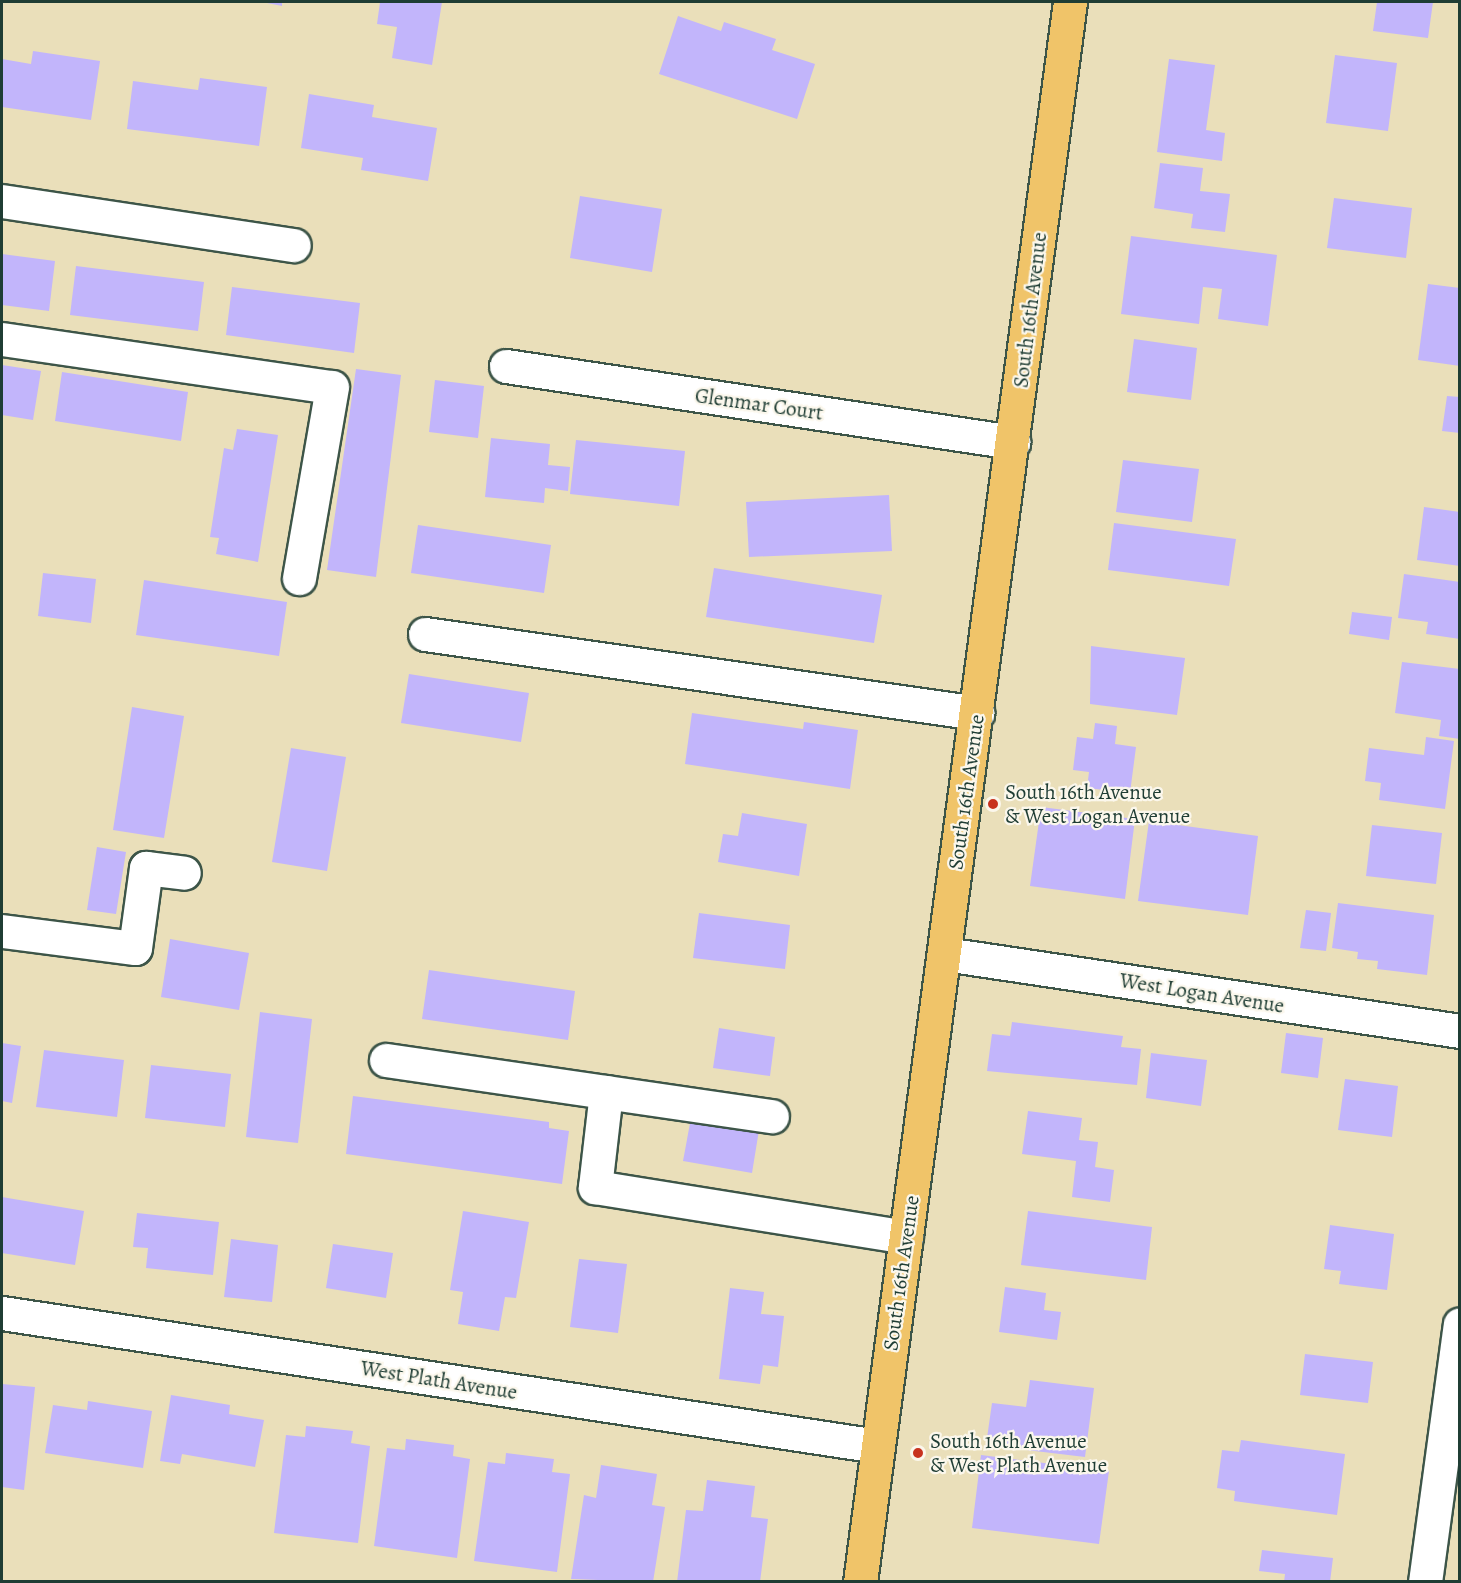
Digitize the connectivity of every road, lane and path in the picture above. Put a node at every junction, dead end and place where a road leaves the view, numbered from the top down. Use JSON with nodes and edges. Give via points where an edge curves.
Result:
{"nodes":[{"id":1,"x":1070,"y":2,"type":"edge"},
{"id":2,"x":2,"y":201,"type":"edge"},
{"id":3,"x":294,"y":245,"type":"dead end"},
{"id":4,"x":2,"y":339,"type":"edge"},
{"id":5,"x":506,"y":366,"type":"dead end"},
{"id":6,"x":1013,"y":442,"type":"junction"},
{"id":7,"x":299,"y":578,"type":"dead end"},
{"id":8,"x":425,"y":634,"type":"dead end"},
{"id":9,"x":977,"y":713,"type":"junction"},
{"id":10,"x":184,"y":873,"type":"dead end"},
{"id":11,"x":2,"y":931,"type":"edge"},
{"id":12,"x":945,"y":954,"type":"junction"},
{"id":13,"x":1460,"y":1031,"type":"edge"},
{"id":14,"x":386,"y":1060,"type":"dead end"},
{"id":15,"x":606,"y":1092,"type":"junction"},
{"id":16,"x":772,"y":1116,"type":"dead end"},
{"id":17,"x":906,"y":1237,"type":"junction"},
{"id":18,"x":2,"y":1313,"type":"edge"},
{"id":19,"x":1460,"y":1324,"type":"edge"},
{"id":20,"x":878,"y":1446,"type":"junction"},
{"id":21,"x":860,"y":1581,"type":"edge"},
{"id":22,"x":1425,"y":1581,"type":"edge"}],
"edges":[{"from":1,"to":6,"type":"main road","name":"South 16th Avenue"},
{"from":2,"to":3,"type":"street"},
{"from":4,"to":7,"type":"street","via":[[332,387]]},
{"from":5,"to":6,"type":"street","name":"Glenmar Court"},
{"from":6,"to":9,"type":"main road","name":"South 16th Avenue"},
{"from":8,"to":9,"type":"street"},
{"from":9,"to":12,"type":"main road","name":"South 16th Avenue"},
{"from":10,"to":11,"type":"street","via":[[146,868],[135,948]]},
{"from":12,"to":13,"type":"street","name":"West Logan Avenue"},
{"from":12,"to":17,"type":"main road","name":"South 16th Avenue"},
{"from":14,"to":15,"type":"street"},
{"from":15,"to":16,"type":"street"},
{"from":15,"to":17,"type":"street","via":[[595,1187]]},
{"from":17,"to":20,"type":"main road","name":"South 16th Avenue"},
{"from":18,"to":20,"type":"street","name":"West Plath Avenue"},
{"from":19,"to":22,"type":"street"},
{"from":20,"to":21,"type":"main road","name":"South 16th Avenue"}]}
